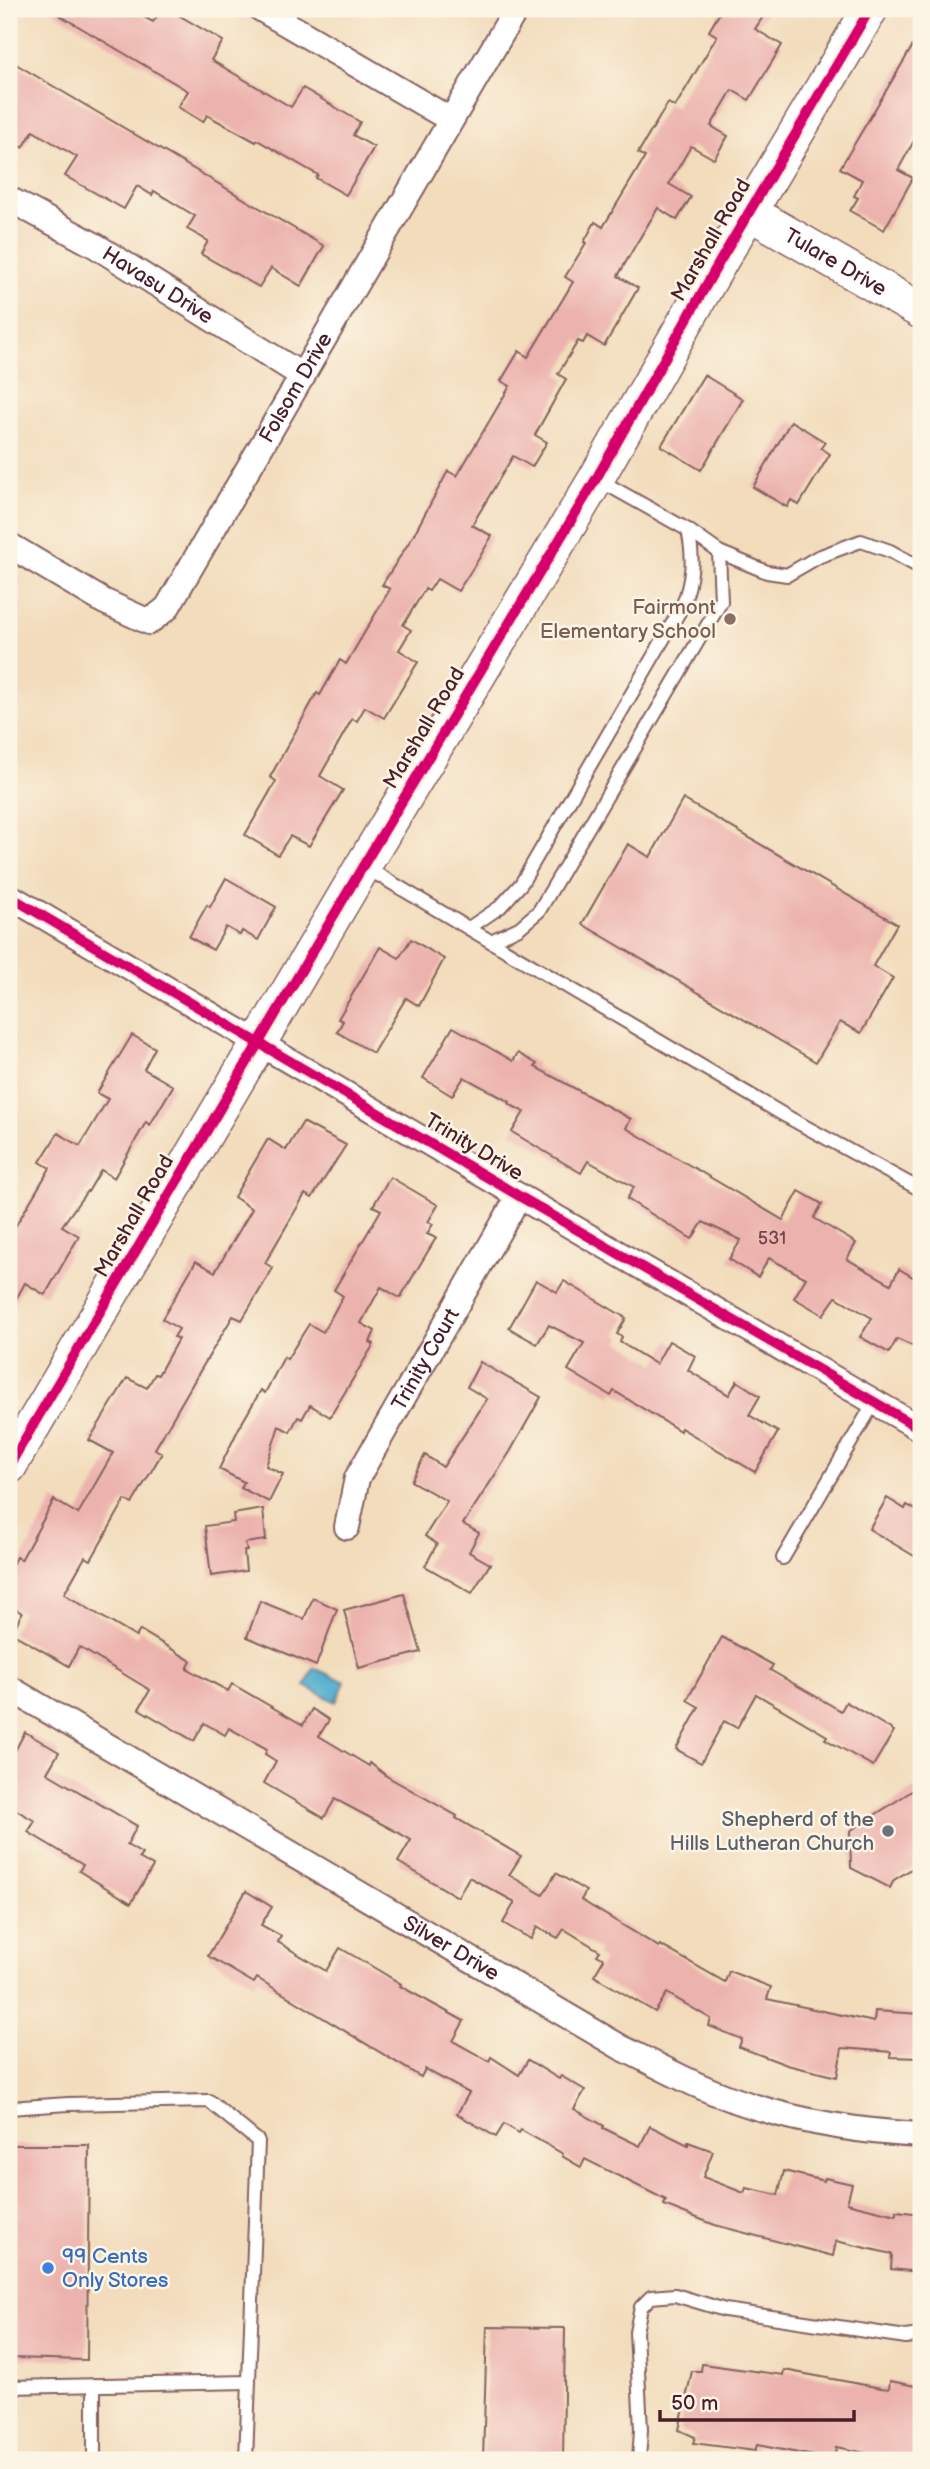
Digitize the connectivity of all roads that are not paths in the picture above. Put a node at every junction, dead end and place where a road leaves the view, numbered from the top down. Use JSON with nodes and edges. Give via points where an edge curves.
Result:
{"nodes":[{"id":1,"x":261,"y":9,"type":"edge"},
{"id":2,"x":516,"y":9,"type":"edge"},
{"id":3,"x":870,"y":9,"type":"edge"},
{"id":4,"x":451,"y":120,"type":"junction"},
{"id":5,"x":9,"y":199,"type":"edge"},
{"id":6,"x":749,"y":212,"type":"junction"},
{"id":7,"x":921,"y":311,"type":"edge"},
{"id":8,"x":303,"y":376,"type":"junction"},
{"id":9,"x":596,"y":479,"type":"junction"},
{"id":10,"x":688,"y":530,"type":"junction"},
{"id":11,"x":9,"y":545,"type":"edge"},
{"id":12,"x":719,"y":552,"type":"junction"},
{"id":13,"x":921,"y":568,"type":"edge"},
{"id":14,"x":363,"y":866,"type":"junction"},
{"id":15,"x":9,"y":896,"type":"edge"},
{"id":16,"x":469,"y":928,"type":"junction"},
{"id":17,"x":491,"y":941,"type":"junction"},
{"id":18,"x":259,"y":1042,"type":"junction"},
{"id":19,"x":921,"y":1190,"type":"edge"},
{"id":20,"x":519,"y":1196,"type":"junction"},
{"id":21,"x":875,"y":1401,"type":"junction"},
{"id":22,"x":921,"y":1429,"type":"edge"},
{"id":23,"x":9,"y":1466,"type":"edge"},
{"id":24,"x":348,"y":1527,"type":"dead end"},
{"id":25,"x":783,"y":1558,"type":"dead end"},
{"id":26,"x":9,"y":1688,"type":"edge"},
{"id":27,"x":9,"y":2108,"type":"edge"},
{"id":28,"x":921,"y":2135,"type":"edge"},
{"id":29,"x":921,"y":2334,"type":"edge"},
{"id":30,"x":249,"y":2382,"type":"junction"},
{"id":31,"x":94,"y":2385,"type":"junction"},
{"id":32,"x":9,"y":2387,"type":"edge"},
{"id":33,"x":94,"y":2460,"type":"edge"},
{"id":34,"x":246,"y":2460,"type":"edge"},
{"id":35,"x":639,"y":2460,"type":"edge"}],
"edges":[{"from":1,"to":4,"type":"street"},
{"from":2,"to":4,"type":"street","name":"Folsom Drive"},
{"from":3,"to":6,"type":"street","name":"Marshall Road"},
{"from":4,"to":8,"type":"street","name":"Folsom Drive"},
{"from":5,"to":8,"type":"street","name":"Havasu Drive","via":[[96,246]]},
{"from":6,"to":7,"type":"street","name":"Tulare Drive"},
{"from":6,"to":9,"type":"street","name":"Marshall Road"},
{"from":8,"to":11,"type":"street","name":"Folsom Drive","via":[[167,608],[149,622],[103,601]]},
{"from":9,"to":10,"type":"lane"},
{"from":9,"to":14,"type":"street","name":"Marshall Road"},
{"from":10,"to":12,"type":"lane"},
{"from":10,"to":16,"type":"lane","via":[[692,576],[682,607],[521,884],[500,907]]},
{"from":12,"to":13,"type":"lane","via":[[786,575],[861,541]]},
{"from":12,"to":17,"type":"lane","via":[[721,602],[539,911],[519,928]]},
{"from":14,"to":16,"type":"lane"},
{"from":14,"to":18,"type":"street","name":"Marshall Road"},
{"from":15,"to":18,"type":"street","name":"Trinity Drive"},
{"from":16,"to":17,"type":"lane"},
{"from":17,"to":19,"type":"lane","via":[[784,1115]]},
{"from":18,"to":20,"type":"street","name":"Trinity Drive"},
{"from":18,"to":23,"type":"street","name":"Marshall Road"},
{"from":20,"to":21,"type":"street","name":"Trinity Drive"},
{"from":20,"to":24,"type":"street","name":"Trinity Court","via":[[356,1478]]},
{"from":21,"to":22,"type":"street","name":"Trinity Drive"},
{"from":21,"to":25,"type":"lane"},
{"from":26,"to":28,"type":"street","name":"Silver Drive","via":[[622,2048],[685,2079],[752,2105],[809,2120]]},
{"from":27,"to":30,"type":"lane","via":[[209,2101],[258,2141]]},
{"from":29,"to":35,"type":"lane","via":[[906,2337],[725,2310],[675,2295],[651,2297],[641,2307],[636,2332]]},
{"from":30,"to":31,"type":"lane"},
{"from":30,"to":34,"type":"lane"},
{"from":31,"to":32,"type":"lane"},
{"from":31,"to":33,"type":"lane"}]}
